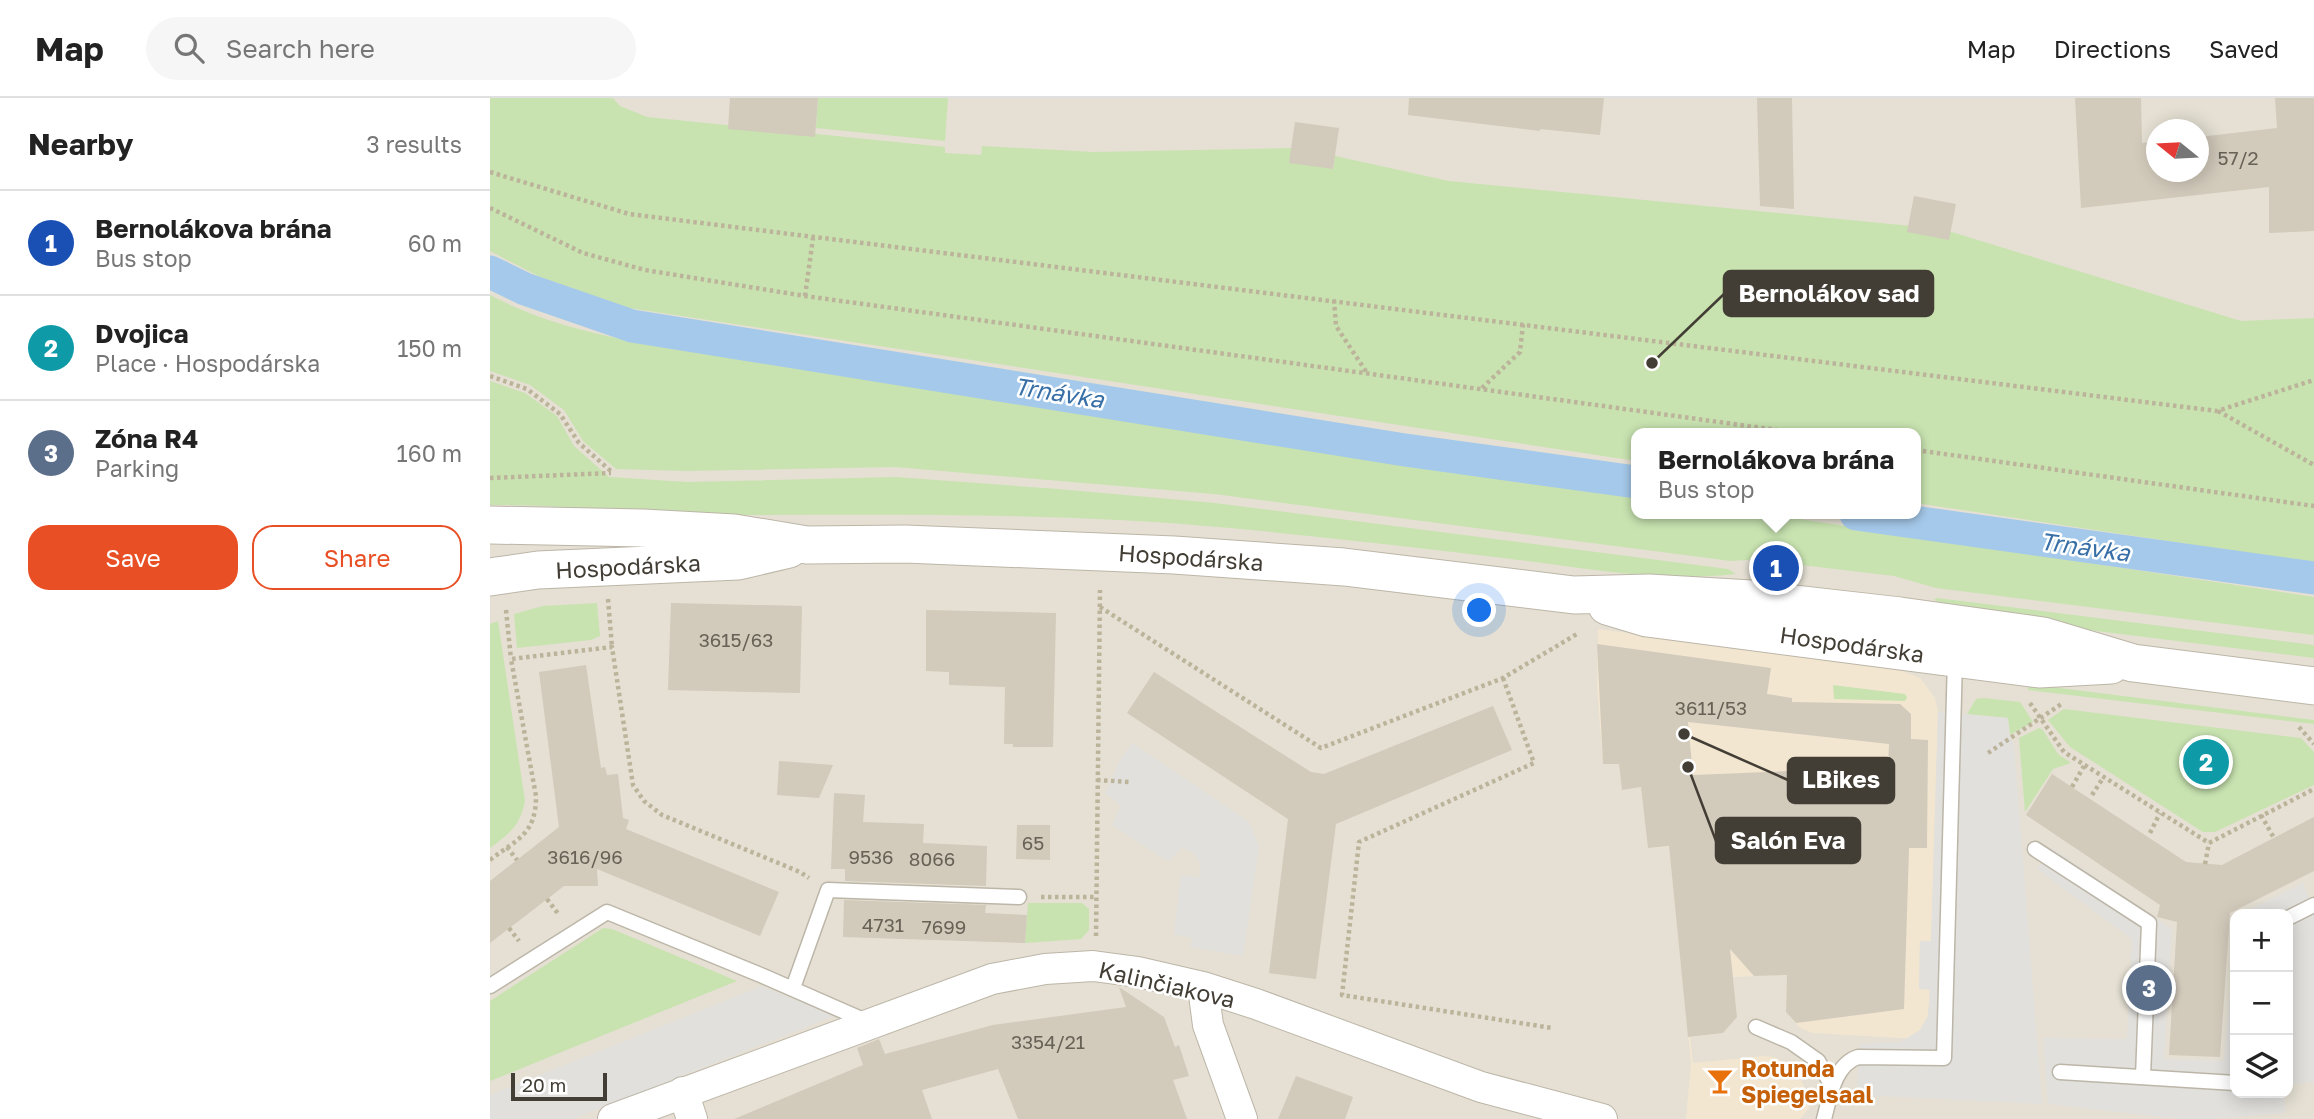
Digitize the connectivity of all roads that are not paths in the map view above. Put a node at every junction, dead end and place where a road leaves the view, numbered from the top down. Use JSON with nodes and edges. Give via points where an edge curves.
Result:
{"nodes":[{"id":1,"x":490,"y":525,"type":"edge"},
{"id":2,"x":807,"y":545,"type":"junction"},
{"id":3,"x":496,"y":583,"type":"edge"},
{"id":4,"x":1574,"y":595,"type":"junction"},
{"id":5,"x":1955,"y":658,"type":"junction"},
{"id":6,"x":2133,"y":663,"type":"junction"},
{"id":7,"x":2314,"y":686,"type":"edge"},
{"id":8,"x":2035,"y":849,"type":"dead end"},
{"id":9,"x":1019,"y":897,"type":"road end"},
{"id":10,"x":2314,"y":905,"type":"edge"},
{"id":11,"x":2293,"y":916,"type":"edge"},
{"id":12,"x":490,"y":986,"type":"edge"},
{"id":13,"x":1203,"y":987,"type":"junction"},
{"id":14,"x":793,"y":988,"type":"junction"},
{"id":15,"x":870,"y":1023,"type":"junction"},
{"id":16,"x":1756,"y":1027,"type":"dead end"},
{"id":17,"x":2060,"y":1072,"type":"dead end"},
{"id":18,"x":2143,"y":1077,"type":"junction"},
{"id":19,"x":2230,"y":1083,"type":"edge"},
{"id":20,"x":1832,"y":1086,"type":"junction"},
{"id":21,"x":688,"y":1106,"type":"edge"},
{"id":22,"x":613,"y":1119,"type":"edge"},
{"id":23,"x":1242,"y":1119,"type":"edge"},
{"id":24,"x":1602,"y":1119,"type":"edge"},
{"id":25,"x":1824,"y":1119,"type":"edge"}],
"edges":[{"from":1,"to":2,"type":"street","name":"Hospodárska","via":[[734,533]]},
{"from":2,"to":3,"type":"street","name":"Hospodárska","via":[[738,561],[538,570]]},
{"from":2,"to":4,"type":"street","name":"Hospodárska","via":[[905,544],[1174,555],[1344,567]]},
{"from":4,"to":5,"type":"street","name":"Hospodárska","via":[[1647,618]]},
{"from":4,"to":6,"type":"street","name":"Hospodárska","via":[[1649,593],[1751,599],[1900,616],[2043,636]]},
{"from":5,"to":6,"type":"street","name":"Hospodárska","via":[[2039,669]]},
{"from":5,"to":20,"type":"lane","via":[[1944,1058],[1858,1057],[1849,1060]]},
{"from":6,"to":7,"type":"street","name":"Hospodárska"},
{"from":8,"to":18,"type":"lane","via":[[2148,923]]},
{"from":9,"to":14,"type":"lane","via":[[828,890]]},
{"from":10,"to":11,"type":"lane"},
{"from":12,"to":14,"type":"lane","via":[[607,912]]},
{"from":13,"to":15,"type":"street","name":"Kalinčiakova","via":[[1093,966],[1045,969],[992,979]]},
{"from":13,"to":23,"type":"street","via":[[1208,1025]]},
{"from":13,"to":24,"type":"street","name":"Kalinčiakova","via":[[1481,1087]]},
{"from":14,"to":15,"type":"lane"},
{"from":15,"to":21,"type":"street","name":"Kalinčiakova"},
{"from":16,"to":20,"type":"lane","via":[[1791,1042],[1818,1061]]},
{"from":17,"to":18,"type":"lane"},
{"from":18,"to":19,"type":"lane"},
{"from":20,"to":25,"type":"lane"},
{"from":21,"to":22,"type":"street","name":"Kalinčiakova"}]}
